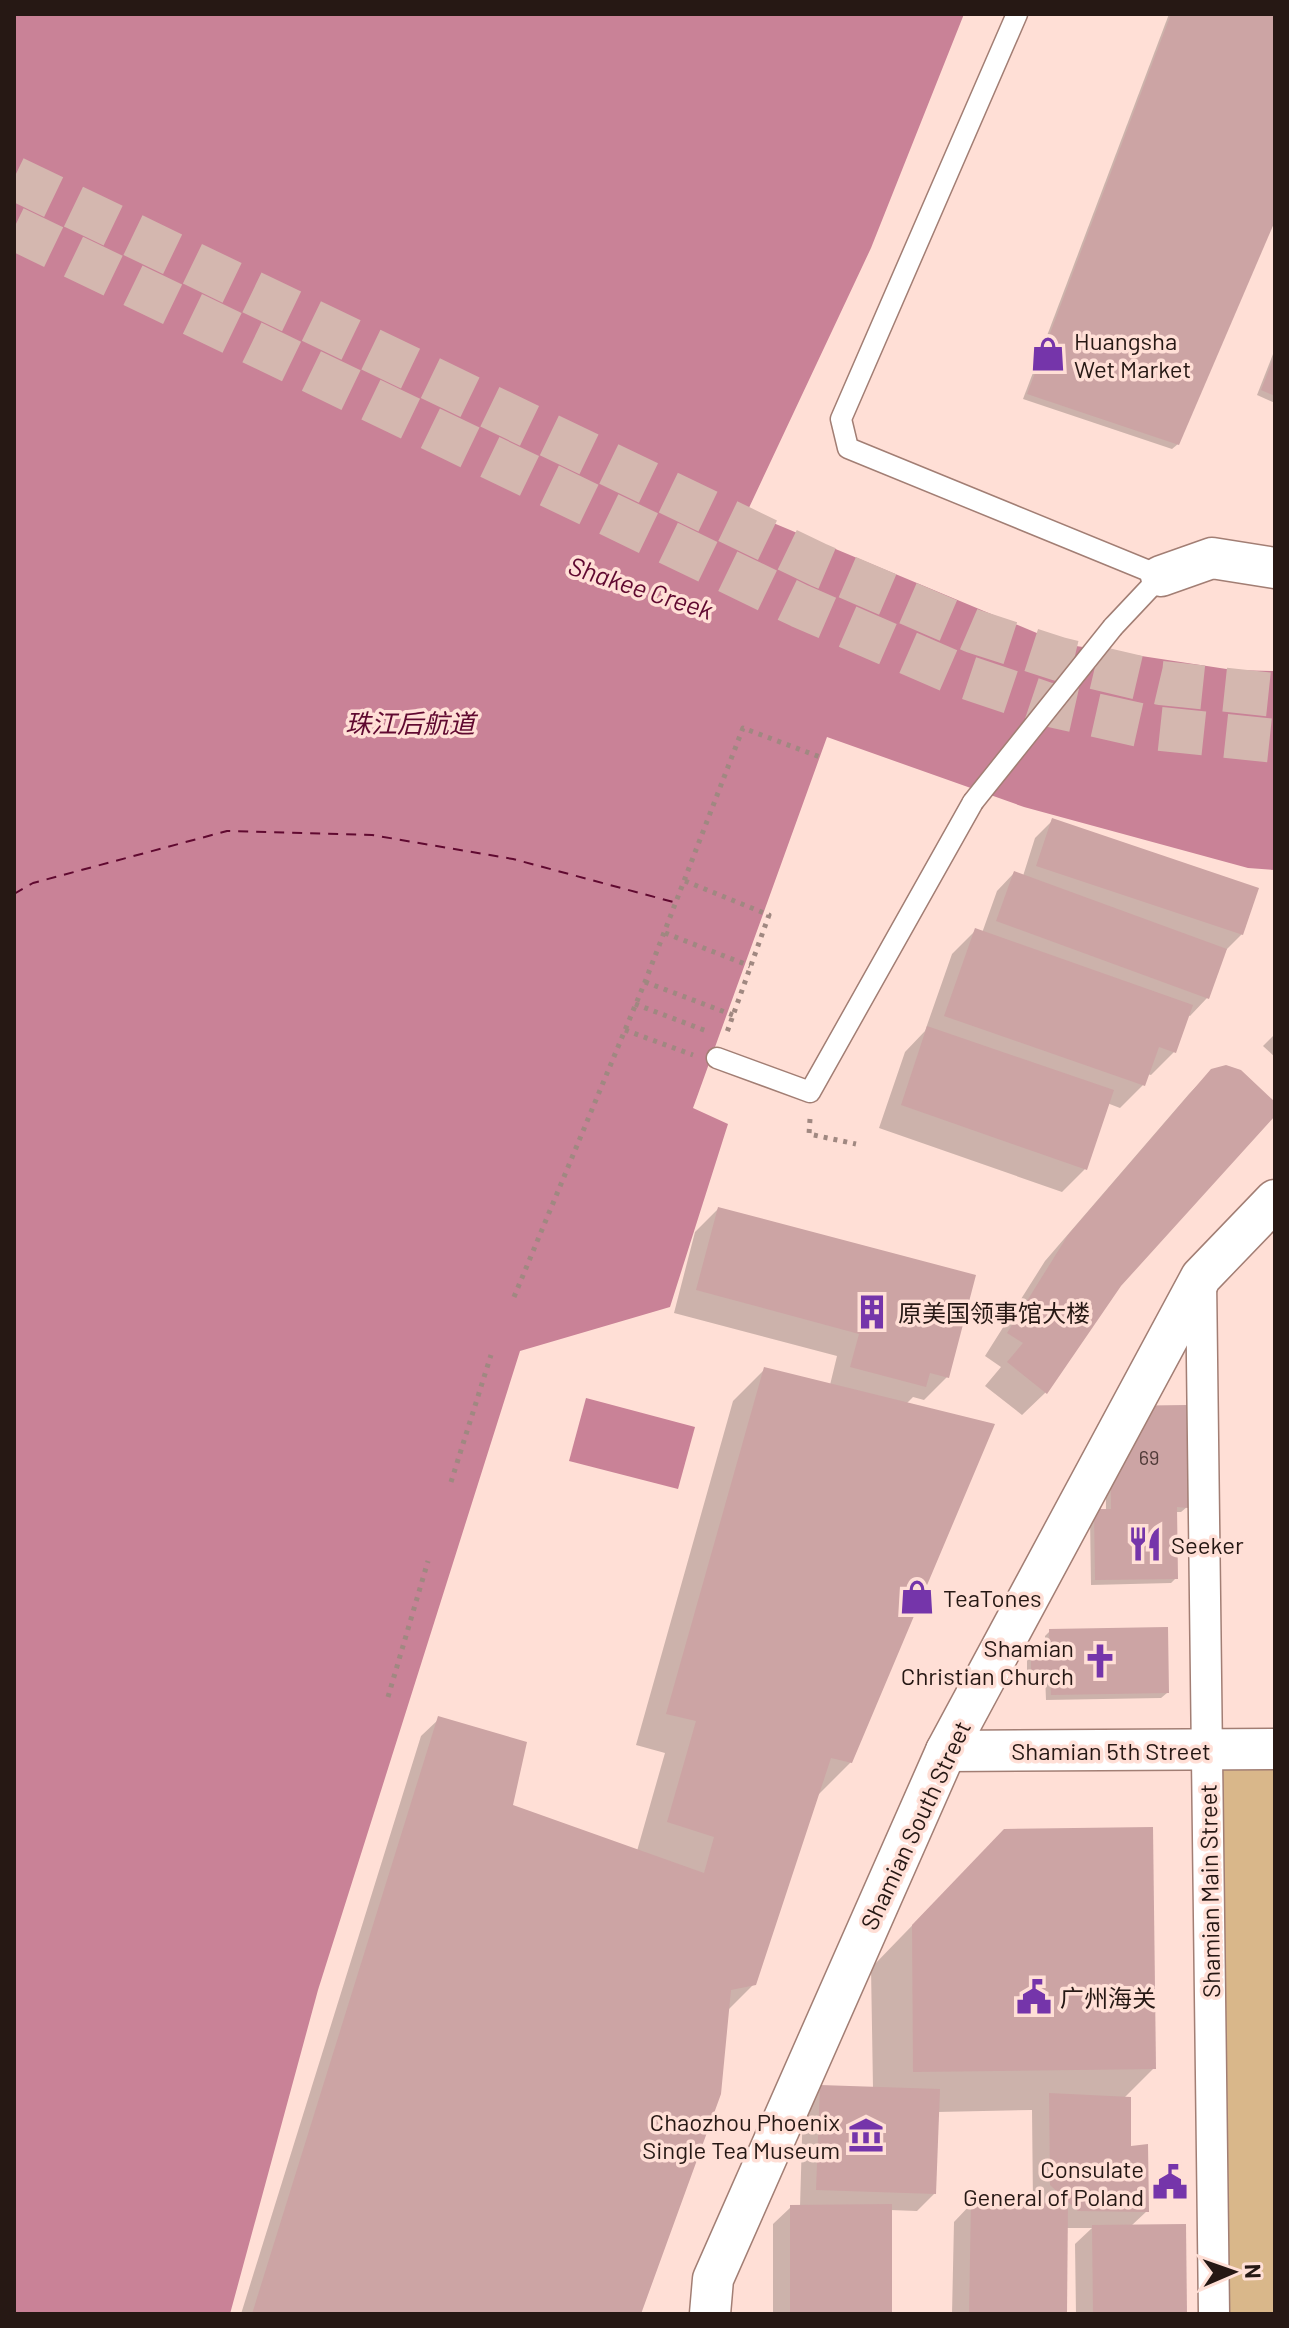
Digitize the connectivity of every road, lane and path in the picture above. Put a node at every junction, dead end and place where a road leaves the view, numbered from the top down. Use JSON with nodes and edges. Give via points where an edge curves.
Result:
{"nodes":[{"id":1,"x":1017,"y":14,"type":"edge"},
{"id":2,"x":1275,"y":568,"type":"edge"},
{"id":3,"x":1161,"y":576,"type":"junction"},
{"id":4,"x":820,"y":757,"type":"dead end"},
{"id":5,"x":685,"y":881,"type":"junction"},
{"id":6,"x":665,"y":933,"type":"junction"},
{"id":7,"x":750,"y":966,"type":"junction"},
{"id":8,"x":645,"y":982,"type":"junction"},
{"id":9,"x":635,"y":1004,"type":"junction"},
{"id":10,"x":733,"y":1015,"type":"junction"},
{"id":11,"x":625,"y":1030,"type":"junction"},
{"id":12,"x":720,"y":1036,"type":"dead end"},
{"id":13,"x":696,"y":1056,"type":"dead end"},
{"id":14,"x":717,"y":1058,"type":"joint"},
{"id":15,"x":810,"y":1092,"type":"junction"},
{"id":16,"x":856,"y":1144,"type":"dead end"},
{"id":17,"x":1275,"y":1200,"type":"edge"},
{"id":18,"x":1201,"y":1277,"type":"junction"},
{"id":19,"x":514,"y":1297,"type":"dead end"},
{"id":20,"x":491,"y":1355,"type":"dead end"},
{"id":21,"x":451,"y":1482,"type":"dead end"},
{"id":22,"x":428,"y":1561,"type":"dead end"},
{"id":23,"x":388,"y":1697,"type":"dead end"},
{"id":24,"x":1207,"y":1749,"type":"junction"},
{"id":25,"x":1275,"y":1749,"type":"edge"},
{"id":26,"x":946,"y":1751,"type":"junction"},
{"id":27,"x":710,"y":2314,"type":"edge"},
{"id":28,"x":1214,"y":2314,"type":"edge"}],
"edges":[{"from":1,"to":3,"type":"lane","via":[[841,419],[848,448]]},
{"from":2,"to":3,"type":"street","via":[[1212,558]]},
{"from":3,"to":15,"type":"lane","bridge":true,"via":[[1113,627],[973,802]]},
{"from":4,"to":5,"type":"path","via":[[743,728]]},
{"from":5,"to":6,"type":"path"},
{"from":5,"to":7,"type":"path","via":[[769,915]]},
{"from":6,"to":7,"type":"path"},
{"from":6,"to":8,"type":"path"},
{"from":7,"to":10,"type":"path"},
{"from":8,"to":9,"type":"path"},
{"from":8,"to":10,"type":"path"},
{"from":9,"to":11,"type":"path"},
{"from":9,"to":12,"type":"path"},
{"from":10,"to":14,"type":"path"},
{"from":11,"to":13,"type":"path"},
{"from":11,"to":19,"type":"path"},
{"from":14,"to":15,"type":"lane"},
{"from":15,"to":16,"type":"path","via":[[809,1134]]},
{"from":17,"to":18,"type":"street","name":"Shamian South Street"},
{"from":18,"to":24,"type":"street","name":"Shamian Main Street"},
{"from":18,"to":26,"type":"street","name":"Shamian South Street"},
{"from":20,"to":21,"type":"path"},
{"from":22,"to":23,"type":"path"},
{"from":24,"to":25,"type":"street","name":"Shamian 5th Street"},
{"from":24,"to":26,"type":"street","name":"Shamian 5th Street"},
{"from":24,"to":28,"type":"street","name":"Shamian Main Street"},
{"from":26,"to":27,"type":"street","name":"Shamian South Street","via":[[713,2279]]}]}
